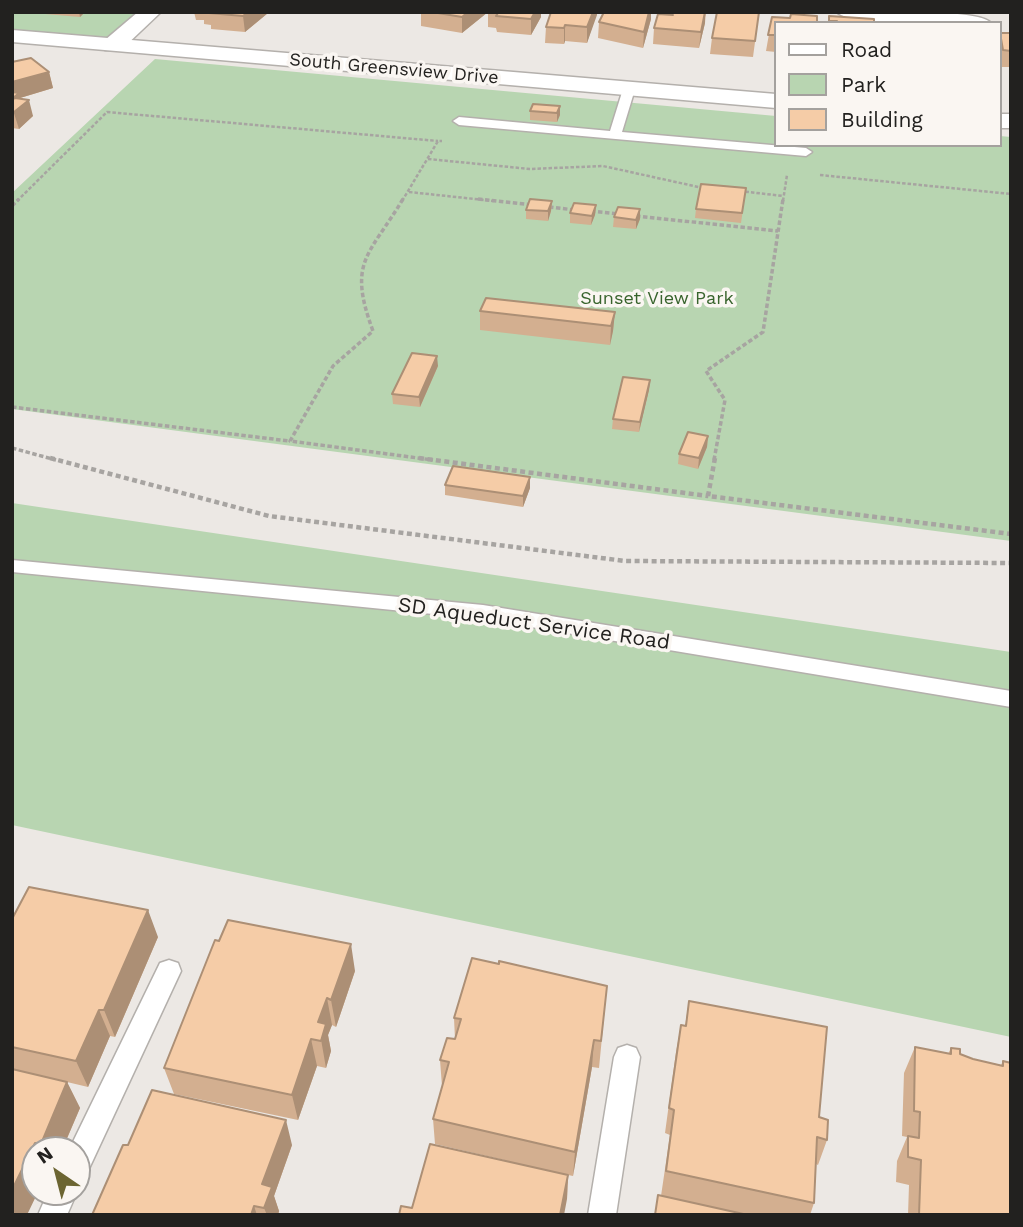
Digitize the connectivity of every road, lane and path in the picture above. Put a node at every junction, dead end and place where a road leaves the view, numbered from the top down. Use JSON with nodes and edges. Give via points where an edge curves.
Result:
{"nodes":[{"id":1,"x":151,"y":12,"type":"edge"},
{"id":2,"x":846,"y":12,"type":"edge"},
{"id":3,"x":906,"y":14,"type":"edge"},
{"id":4,"x":964,"y":21,"type":"edge"},
{"id":5,"x":12,"y":36,"type":"edge"},
{"id":6,"x":113,"y":45,"type":"junction"},
{"id":7,"x":629,"y":89,"type":"junction"},
{"id":8,"x":774,"y":102,"type":"edge"},
{"id":9,"x":459,"y":121,"type":"dead end"},
{"id":10,"x":615,"y":135,"type":"junction"},
{"id":11,"x":438,"y":141,"type":"junction"},
{"id":12,"x":451,"y":142,"type":"dead end"},
{"id":13,"x":806,"y":152,"type":"dead end"},
{"id":14,"x":428,"y":159,"type":"junction"},
{"id":15,"x":788,"y":172,"type":"dead end"},
{"id":16,"x":814,"y":174,"type":"dead end"},
{"id":17,"x":706,"y":188,"type":"edge"},
{"id":18,"x":732,"y":191,"type":"edge"},
{"id":19,"x":409,"y":192,"type":"junction"},
{"id":20,"x":1011,"y":194,"type":"edge"},
{"id":21,"x":784,"y":196,"type":"junction"},
{"id":22,"x":12,"y":206,"type":"edge"},
{"id":23,"x":778,"y":232,"type":"junction"},
{"id":24,"x":12,"y":407,"type":"edge"},
{"id":25,"x":290,"y":441,"type":"junction"},
{"id":26,"x":12,"y":448,"type":"edge"},
{"id":27,"x":708,"y":496,"type":"junction"},
{"id":28,"x":1011,"y":534,"type":"edge"},
{"id":29,"x":1011,"y":563,"type":"edge"},
{"id":30,"x":12,"y":566,"type":"edge"},
{"id":31,"x":1011,"y":699,"type":"edge"},
{"id":32,"x":169,"y":971,"type":"dead end"},
{"id":33,"x":627,"y":1056,"type":"dead end"},
{"id":34,"x":90,"y":1136,"type":"edge"},
{"id":35,"x":602,"y":1215,"type":"edge"}],
"edges":[{"from":1,"to":6,"type":"street"},
{"from":2,"to":3,"type":"street"},
{"from":3,"to":4,"type":"street"},
{"from":5,"to":6,"type":"street","name":"South Greensview Drive"},
{"from":6,"to":7,"type":"street","name":"South Greensview Drive"},
{"from":7,"to":8,"type":"street","name":"South Greensview Drive"},
{"from":7,"to":10,"type":"lane"},
{"from":9,"to":10,"type":"lane"},
{"from":10,"to":13,"type":"lane"},
{"from":11,"to":12,"type":"path"},
{"from":11,"to":14,"type":"path"},
{"from":11,"to":22,"type":"path","via":[[107,111]]},
{"from":14,"to":17,"type":"path","via":[[530,169],[603,166]]},
{"from":14,"to":19,"type":"path"},
{"from":15,"to":21,"type":"path"},
{"from":16,"to":20,"type":"path"},
{"from":18,"to":21,"type":"path"},
{"from":19,"to":23,"type":"path"},
{"from":19,"to":25,"type":"path","via":[[364,257],[361,298],[373,331],[333,366]]},
{"from":21,"to":23,"type":"path"},
{"from":23,"to":27,"type":"path","via":[[763,332],[706,370],[725,400]]},
{"from":24,"to":25,"type":"path"},
{"from":25,"to":27,"type":"path"},
{"from":26,"to":29,"type":"path","via":[[269,516],[625,561]]},
{"from":27,"to":28,"type":"path"},
{"from":30,"to":31,"type":"lane","name":"SD Aqueduct Service Road","via":[[483,612]]},
{"from":32,"to":34,"type":"lane"},
{"from":33,"to":35,"type":"lane"}]}
